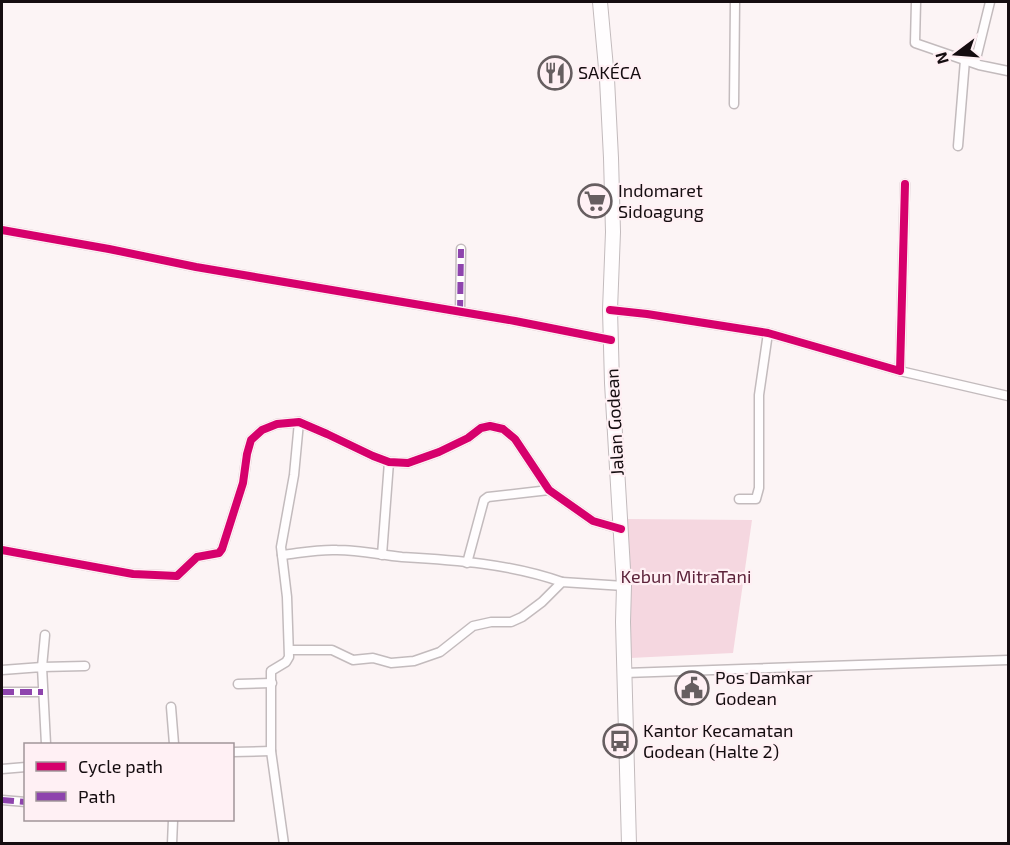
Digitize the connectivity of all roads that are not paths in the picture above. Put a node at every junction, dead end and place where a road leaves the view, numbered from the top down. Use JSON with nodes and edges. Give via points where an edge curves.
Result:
{"nodes":[{"id":1,"x":600,"y":2,"type":"edge"},
{"id":2,"x":735,"y":2,"type":"edge"},
{"id":3,"x":916,"y":2,"type":"edge"},
{"id":4,"x":990,"y":2,"type":"edge"},
{"id":5,"x":964,"y":60,"type":"junction"},
{"id":6,"x":975,"y":63,"type":"junction"},
{"id":7,"x":1008,"y":71,"type":"edge"},
{"id":8,"x":734,"y":104,"type":"dead end"},
{"id":9,"x":958,"y":146,"type":"dead end"},
{"id":10,"x":905,"y":183,"type":"dead end"},
{"id":11,"x":2,"y":230,"type":"edge"},
{"id":12,"x":461,"y":249,"type":"dead end"},
{"id":13,"x":610,"y":310,"type":"junction"},
{"id":14,"x":460,"y":312,"type":"junction"},
{"id":15,"x":768,"y":333,"type":"junction"},
{"id":16,"x":611,"y":340,"type":"junction"},
{"id":17,"x":900,"y":370,"type":"junction"},
{"id":18,"x":1008,"y":396,"type":"edge"},
{"id":19,"x":299,"y":423,"type":"junction"},
{"id":20,"x":389,"y":462,"type":"junction"},
{"id":21,"x":549,"y":490,"type":"junction"},
{"id":22,"x":739,"y":499,"type":"dead end"},
{"id":23,"x":621,"y":529,"type":"junction"},
{"id":24,"x":2,"y":550,"type":"edge"},
{"id":25,"x":282,"y":555,"type":"junction"},
{"id":26,"x":381,"y":555,"type":"junction"},
{"id":27,"x":467,"y":563,"type":"junction"},
{"id":28,"x":562,"y":582,"type":"junction"},
{"id":29,"x":624,"y":586,"type":"junction"},
{"id":30,"x":45,"y":635,"type":"dead end"},
{"id":31,"x":290,"y":650,"type":"junction"},
{"id":32,"x":1008,"y":660,"type":"edge"},
{"id":33,"x":85,"y":666,"type":"dead end"},
{"id":34,"x":42,"y":667,"type":"junction"},
{"id":35,"x":2,"y":670,"type":"edge"},
{"id":36,"x":625,"y":673,"type":"junction"},
{"id":37,"x":272,"y":682,"type":"junction"},
{"id":38,"x":238,"y":684,"type":"dead end"},
{"id":39,"x":2,"y":692,"type":"edge"},
{"id":40,"x":43,"y":692,"type":"junction"},
{"id":41,"x":171,"y":707,"type":"dead end"},
{"id":42,"x":46,"y":743,"type":"edge"},
{"id":43,"x":174,"y":743,"type":"edge"},
{"id":44,"x":271,"y":751,"type":"junction"},
{"id":45,"x":234,"y":752,"type":"edge"},
{"id":46,"x":24,"y":767,"type":"edge"},
{"id":47,"x":2,"y":769,"type":"edge"},
{"id":48,"x":2,"y":800,"type":"edge"},
{"id":49,"x":24,"y":802,"type":"edge"},
{"id":50,"x":173,"y":821,"type":"edge"},
{"id":51,"x":172,"y":843,"type":"edge"},
{"id":52,"x":284,"y":843,"type":"edge"},
{"id":53,"x":629,"y":843,"type":"edge"}],
"edges":[{"from":1,"to":13,"type":"main road","name":"Jalan Godean","via":[[611,158]]},
{"from":2,"to":8,"type":"street"},
{"from":3,"to":5,"type":"street","via":[[915,43]]},
{"from":4,"to":6,"type":"street"},
{"from":5,"to":6,"type":"street"},
{"from":5,"to":9,"type":"street"},
{"from":6,"to":7,"type":"street"},
{"from":10,"to":17,"type":"street"},
{"from":11,"to":14,"type":"street"},
{"from":12,"to":14,"type":"street"},
{"from":13,"to":15,"type":"street"},
{"from":13,"to":16,"type":"main road","name":"Jalan Godean"},
{"from":14,"to":16,"type":"street"},
{"from":15,"to":17,"type":"street"},
{"from":15,"to":22,"type":"street","via":[[759,395],[759,488],[756,499]]},
{"from":16,"to":23,"type":"main road","name":"Jalan Godean"},
{"from":17,"to":18,"type":"street"},
{"from":19,"to":20,"type":"street"},
{"from":19,"to":24,"type":"street","via":[[277,424],[251,440],[243,483],[222,549],[197,557],[177,576],[133,574]]},
{"from":19,"to":25,"type":"street"},
{"from":20,"to":21,"type":"street","via":[[424,459],[481,428],[494,426],[515,439]]},
{"from":20,"to":26,"type":"street"},
{"from":21,"to":23,"type":"street","via":[[593,521]]},
{"from":21,"to":27,"type":"street","via":[[484,500]]},
{"from":23,"to":29,"type":"main road","name":"Jalan Godean"},
{"from":25,"to":26,"type":"street","via":[[338,550]]},
{"from":25,"to":31,"type":"street"},
{"from":26,"to":27,"type":"street"},
{"from":27,"to":28,"type":"street","via":[[499,566]]},
{"from":28,"to":29,"type":"street"},
{"from":28,"to":31,"type":"street","via":[[542,602],[512,622],[473,626],[440,652],[414,662],[353,660],[332,650]]},
{"from":29,"to":36,"type":"main road","name":"Jalan Godean"},
{"from":30,"to":34,"type":"street"},
{"from":31,"to":37,"type":"street","via":[[288,660],[272,670]]},
{"from":32,"to":36,"type":"street"},
{"from":33,"to":34,"type":"street"},
{"from":34,"to":35,"type":"street"},
{"from":34,"to":40,"type":"street"},
{"from":36,"to":53,"type":"main road","name":"Jalan Godean"},
{"from":37,"to":38,"type":"street"},
{"from":37,"to":44,"type":"street"},
{"from":39,"to":40,"type":"street"},
{"from":40,"to":42,"type":"street"},
{"from":41,"to":43,"type":"street"},
{"from":44,"to":45,"type":"street"},
{"from":44,"to":52,"type":"street"},
{"from":46,"to":47,"type":"street"},
{"from":48,"to":49,"type":"street"},
{"from":50,"to":51,"type":"street"}]}
